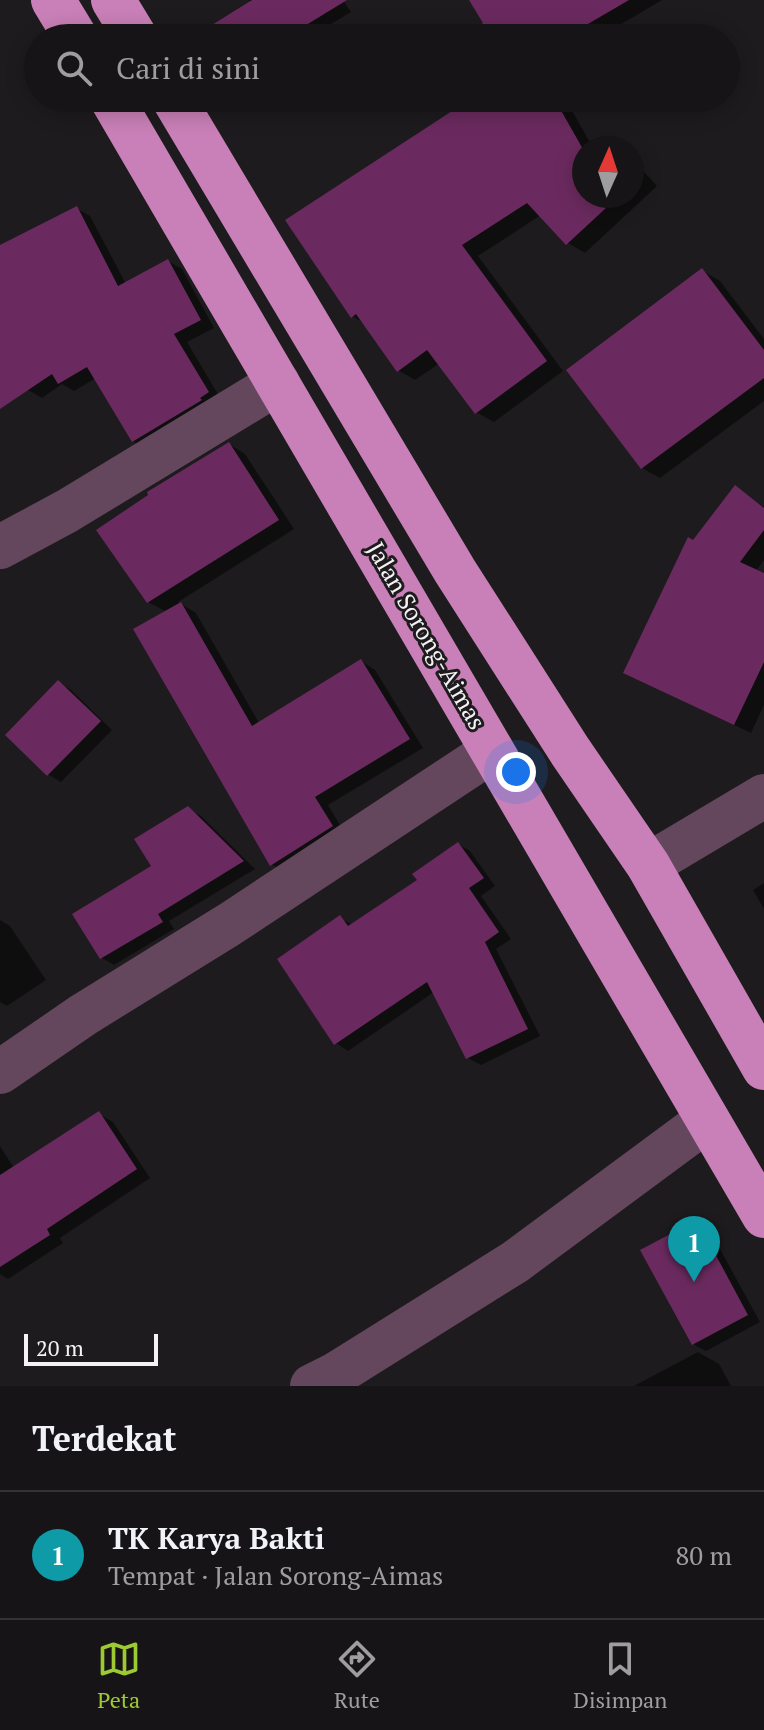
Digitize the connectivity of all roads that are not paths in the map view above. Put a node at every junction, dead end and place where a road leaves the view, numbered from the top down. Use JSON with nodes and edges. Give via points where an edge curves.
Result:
{"nodes":[{"id":1,"x":53,"y":0,"type":"edge"},
{"id":2,"x":113,"y":0,"type":"edge"},
{"id":3,"x":68,"y":24,"type":"edge"},
{"id":4,"x":128,"y":24,"type":"edge"},
{"id":5,"x":119,"y":112,"type":"edge"},
{"id":6,"x":181,"y":112,"type":"edge"},
{"id":7,"x":278,"y":383,"type":"junction"},
{"id":8,"x":0,"y":547,"type":"edge"},
{"id":9,"x":492,"y":751,"type":"junction"},
{"id":10,"x":764,"y":796,"type":"edge"},
{"id":11,"x":648,"y":865,"type":"junction"},
{"id":12,"x":764,"y":1068,"type":"edge"},
{"id":13,"x":0,"y":1072,"type":"edge"},
{"id":14,"x":707,"y":1120,"type":"junction"},
{"id":15,"x":764,"y":1216,"type":"edge"},
{"id":16,"x":312,"y":1386,"type":"edge"}],
"edges":[{"from":1,"to":3,"type":"highway"},
{"from":2,"to":4,"type":"highway"},
{"from":5,"to":7,"type":"highway","name":"Jalan Sorong-Aimas"},
{"from":6,"to":11,"type":"highway","via":[[455,571]]},
{"from":7,"to":8,"type":"street"},
{"from":7,"to":9,"type":"highway","name":"Jalan Sorong-Aimas"},
{"from":9,"to":13,"type":"street"},
{"from":9,"to":14,"type":"highway","name":"Jalan Sorong-Aimas"},
{"from":10,"to":11,"type":"street"},
{"from":11,"to":12,"type":"highway"},
{"from":14,"to":15,"type":"highway","name":"Jalan Sorong-Aimas"},
{"from":14,"to":16,"type":"street","via":[[515,1262]]}]}
